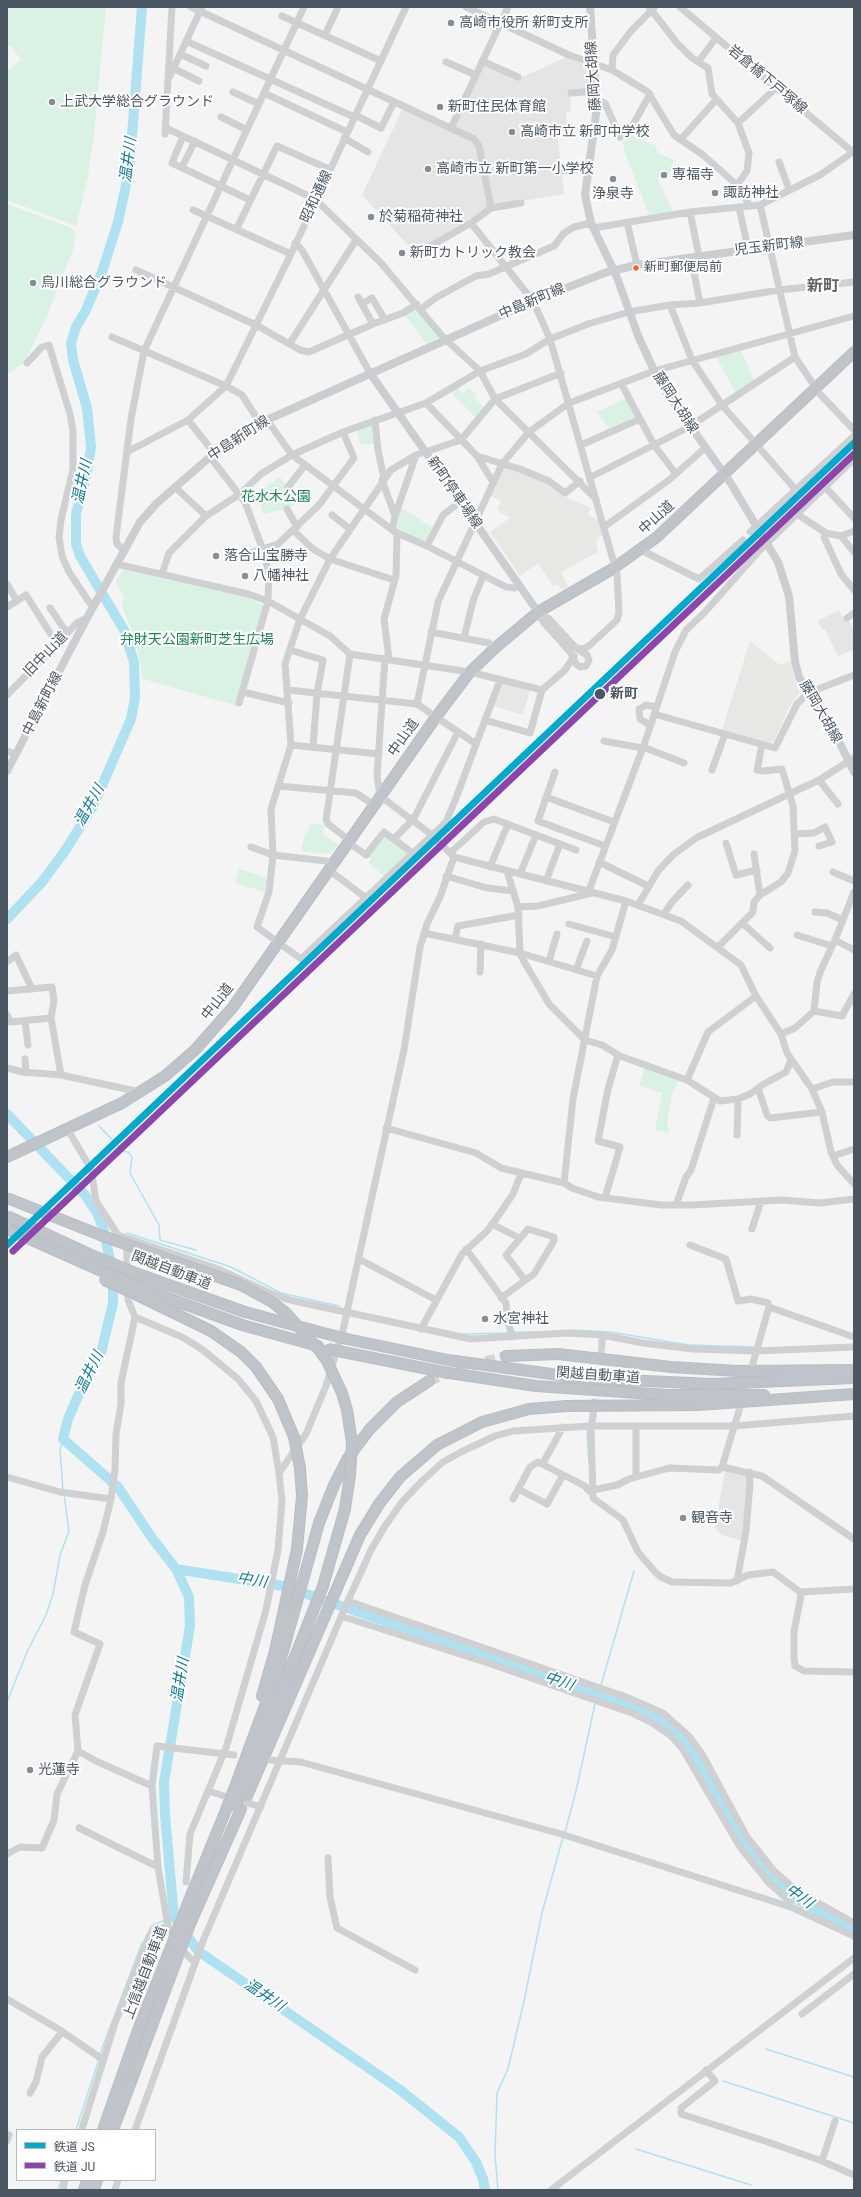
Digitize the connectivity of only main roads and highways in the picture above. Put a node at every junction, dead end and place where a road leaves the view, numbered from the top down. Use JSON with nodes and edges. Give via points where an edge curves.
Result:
{"nodes":[{"id":1,"x":590,"y":7,"type":"edge"},
{"id":2,"x":854,"y":235,"type":"edge"},
{"id":3,"x":613,"y":270,"type":"junction"},
{"id":4,"x":854,"y":352,"type":"edge"},
{"id":5,"x":370,"y":373,"type":"junction"},
{"id":6,"x":724,"y":474,"type":"junction"},
{"id":7,"x":538,"y":612,"type":"junction"},
{"id":8,"x":851,"y":760,"type":"edge"},
{"id":9,"x":7,"y":771,"type":"edge"},
{"id":10,"x":854,"y":772,"type":"edge"},
{"id":11,"x":7,"y":1158,"type":"edge"},
{"id":12,"x":7,"y":1198,"type":"edge"},
{"id":13,"x":7,"y":1216,"type":"edge"},
{"id":14,"x":7,"y":1230,"type":"edge"},
{"id":15,"x":134,"y":1289,"type":"junction"},
{"id":16,"x":506,"y":1356,"type":"tunnel mouth"},
{"id":17,"x":854,"y":1370,"type":"edge"},
{"id":18,"x":854,"y":1378,"type":"edge"},
{"id":19,"x":429,"y":1381,"type":"tunnel mouth"},
{"id":20,"x":854,"y":1390,"type":"edge"},
{"id":21,"x":854,"y":1394,"type":"edge"},
{"id":22,"x":237,"y":1793,"type":"junction"},
{"id":23,"x":232,"y":1806,"type":"junction"},
{"id":24,"x":103,"y":2129,"type":"edge"},
{"id":25,"x":113,"y":2129,"type":"edge"}],
"edges":[{"from":1,"to":3,"type":"main road","name":"藤岡大胡線","via":[[596,100],[595,132],[585,195],[592,226]]},
{"from":2,"to":3,"type":"main road","name":"児玉新町線","via":[[695,256]]},
{"from":3,"to":5,"type":"main road","name":"中島新町線","via":[[533,301]]},
{"from":3,"to":6,"type":"main road","name":"藤岡大胡線","via":[[654,370],[689,427]]},
{"from":4,"to":6,"type":"highway","name":"中山道"},
{"from":5,"to":7,"type":"main road","name":"新町停車場線"},
{"from":5,"to":9,"type":"main road","name":"中島新町線","via":[[263,421],[212,456],[146,515],[123,550]]},
{"from":6,"to":7,"type":"highway","name":"中山道","via":[[641,550]]},
{"from":6,"to":8,"type":"main road","name":"藤岡大胡線","via":[[767,543],[782,573],[791,608],[795,662],[799,677]]},
{"from":7,"to":11,"type":"highway","name":"中山道","via":[[470,672],[215,1030],[182,1063],[140,1092],[68,1130]]},
{"from":8,"to":10,"type":"main road","name":"藤岡大胡線"},
{"from":12,"to":22,"type":"highway","bridge":true,"via":[[100,1235],[241,1285],[267,1299],[286,1313],[310,1338],[327,1362],[345,1404],[350,1426],[352,1460],[345,1509],[323,1586]]},
{"from":13,"to":18,"type":"highway","name":"関越自動車道","bridge":true,"via":[[138,1274],[245,1312],[331,1335],[456,1362],[581,1378],[712,1384]]},
{"from":14,"to":15,"type":"highway","bridge":true},
{"from":15,"to":20,"type":"highway","name":"関越自動車道","bridge":true,"via":[[242,1325],[328,1349],[443,1372],[579,1390],[713,1396]]},
{"from":15,"to":22,"type":"highway","bridge":true,"via":[[211,1331],[241,1352],[256,1367],[278,1399],[294,1437],[300,1468],[300,1521],[287,1599]]},
{"from":16,"to":17,"type":"highway","via":[[558,1354],[671,1367],[738,1371]]},
{"from":19,"to":22,"type":"highway","via":[[397,1402],[369,1430],[348,1458],[334,1484],[319,1523],[277,1673]]},
{"from":21,"to":22,"type":"highway","via":[[705,1405],[535,1408],[482,1422],[437,1445],[396,1481],[360,1534]]},
{"from":22,"to":23,"type":"highway","bridge":true},
{"from":23,"to":24,"type":"highway","name":"上信越自動車道","bridge":true,"via":[[218,1827],[138,2030]]},
{"from":23,"to":25,"type":"highway","name":"上信越自動車道","bridge":true}]}
